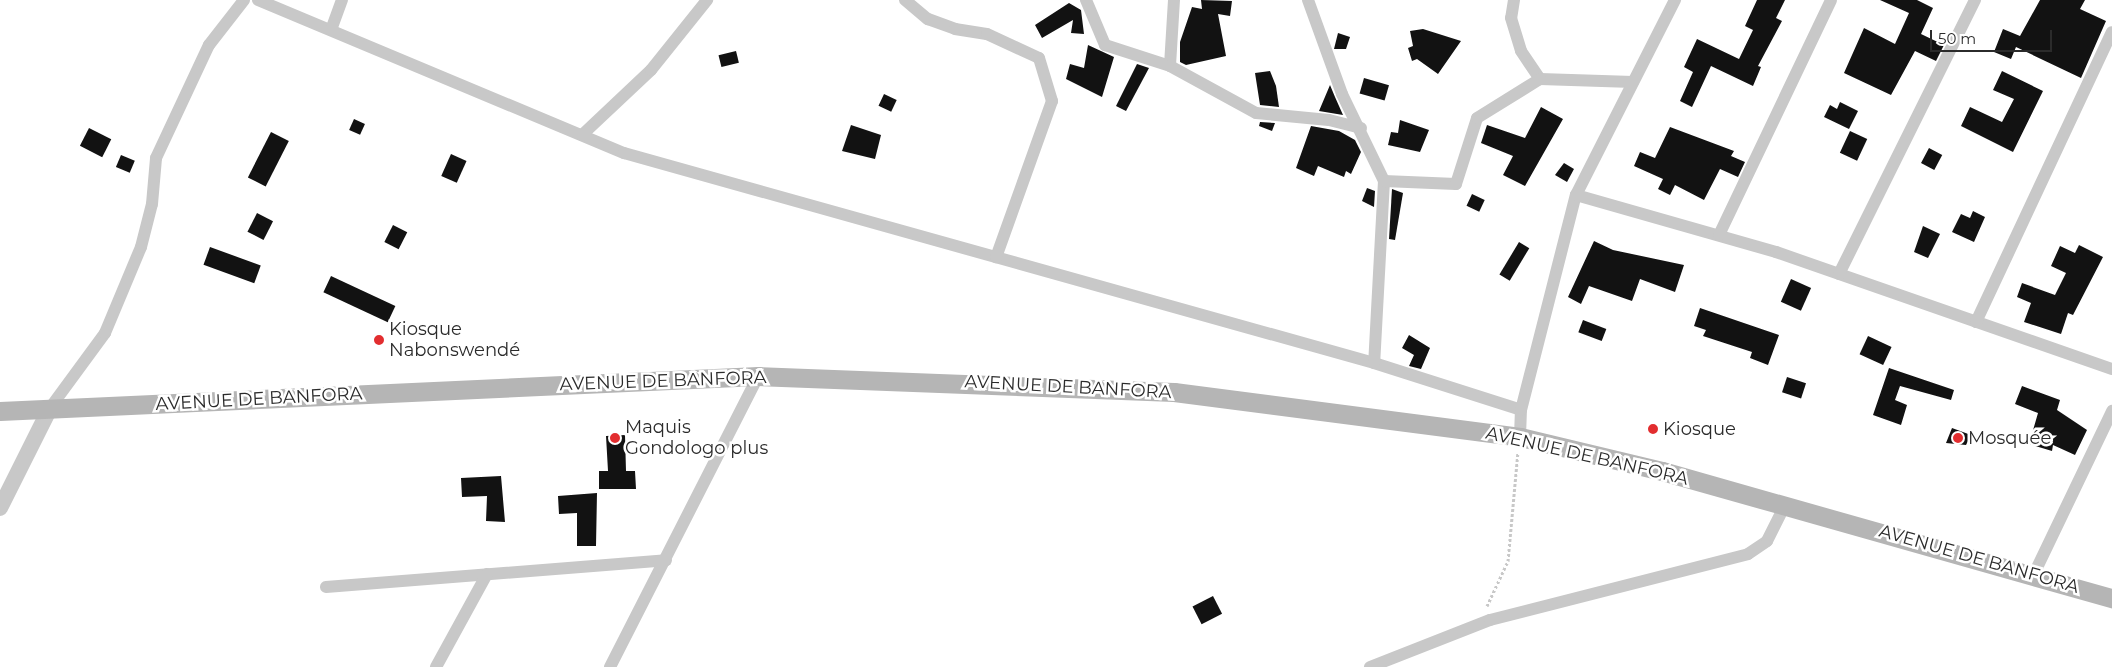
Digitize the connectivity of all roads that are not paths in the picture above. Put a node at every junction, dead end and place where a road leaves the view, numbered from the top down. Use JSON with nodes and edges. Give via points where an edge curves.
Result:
{"nodes":[{"id":1,"x":244,"y":0,"type":"edge"},
{"id":2,"x":258,"y":0,"type":"edge"},
{"id":3,"x":342,"y":0,"type":"edge"},
{"id":4,"x":707,"y":0,"type":"edge"},
{"id":5,"x":905,"y":0,"type":"edge"},
{"id":6,"x":1086,"y":0,"type":"edge"},
{"id":7,"x":1174,"y":0,"type":"edge"},
{"id":8,"x":1308,"y":0,"type":"edge"},
{"id":9,"x":1514,"y":0,"type":"edge"},
{"id":10,"x":1675,"y":0,"type":"edge"},
{"id":11,"x":1832,"y":0,"type":"edge"},
{"id":12,"x":1975,"y":0,"type":"edge"},
{"id":13,"x":330,"y":30,"type":"junction"},
{"id":14,"x":2112,"y":32,"type":"edge"},
{"id":15,"x":1170,"y":66,"type":"junction"},
{"id":16,"x":1540,"y":79,"type":"junction"},
{"id":17,"x":1633,"y":82,"type":"junction"},
{"id":18,"x":1361,"y":128,"type":"junction"},
{"id":19,"x":582,"y":135,"type":"junction"},
{"id":20,"x":1384,"y":181,"type":"junction"},
{"id":21,"x":1576,"y":195,"type":"junction"},
{"id":22,"x":1719,"y":235,"type":"junction"},
{"id":23,"x":996,"y":257,"type":"junction"},
{"id":24,"x":1839,"y":274,"type":"junction"},
{"id":25,"x":1976,"y":322,"type":"junction"},
{"id":26,"x":1374,"y":362,"type":"junction"},
{"id":27,"x":2112,"y":369,"type":"edge"},
{"id":28,"x":758,"y":376,"type":"junction"},
{"id":29,"x":50,"y":408,"type":"junction"},
{"id":30,"x":0,"y":410,"type":"edge"},
{"id":31,"x":1521,"y":410,"type":"junction"},
{"id":32,"x":2112,"y":411,"type":"edge"},
{"id":33,"x":1520,"y":437,"type":"junction"},
{"id":34,"x":1785,"y":505,"type":"junction"},
{"id":35,"x":0,"y":508,"type":"edge"},
{"id":36,"x":666,"y":560,"type":"junction"},
{"id":37,"x":487,"y":574,"type":"junction"},
{"id":38,"x":2034,"y":574,"type":"junction"},
{"id":39,"x":326,"y":587,"type":"dead end"},
{"id":40,"x":2112,"y":598,"type":"edge"},
{"id":41,"x":436,"y":667,"type":"edge"},
{"id":42,"x":610,"y":667,"type":"edge"},
{"id":43,"x":1370,"y":667,"type":"edge"}],
"edges":[{"from":1,"to":29,"type":"street","via":[[210,45],[156,158],[141,248],[105,333]]},
{"from":2,"to":13,"type":"street"},
{"from":3,"to":13,"type":"street"},
{"from":4,"to":19,"type":"street","via":[[651,70]]},
{"from":5,"to":23,"type":"street","via":[[928,19],[955,29],[987,34],[1039,58],[1052,101]]},
{"from":6,"to":15,"type":"street","via":[[1105,45]]},
{"from":7,"to":15,"type":"street"},
{"from":8,"to":18,"type":"street","via":[[1342,94]]},
{"from":9,"to":16,"type":"street","via":[[1511,18],[1521,51]]},
{"from":10,"to":17,"type":"street"},
{"from":11,"to":22,"type":"street"},
{"from":12,"to":24,"type":"street"},
{"from":13,"to":19,"type":"street"},
{"from":14,"to":25,"type":"street"},
{"from":15,"to":18,"type":"street","via":[[1256,113],[1329,120]]},
{"from":16,"to":17,"type":"street"},
{"from":16,"to":20,"type":"street","via":[[1477,118],[1456,184]]},
{"from":17,"to":21,"type":"street"},
{"from":18,"to":20,"type":"street"},
{"from":19,"to":23,"type":"street","via":[[624,153]]},
{"from":20,"to":26,"type":"street"},
{"from":21,"to":22,"type":"street"},
{"from":21,"to":31,"type":"street"},
{"from":22,"to":24,"type":"street"},
{"from":23,"to":26,"type":"street"},
{"from":24,"to":25,"type":"street"},
{"from":25,"to":27,"type":"street"},
{"from":26,"to":31,"type":"street"},
{"from":28,"to":29,"type":"main road","name":"AVENUE DE BANFORA"},
{"from":28,"to":33,"type":"main road","name":"AVENUE DE BANFORA","via":[[1174,392]]},
{"from":28,"to":36,"type":"street"},
{"from":29,"to":30,"type":"main road","name":"AVENUE DE BANFORA"},
{"from":29,"to":35,"type":"street"},
{"from":31,"to":33,"type":"street"},
{"from":32,"to":38,"type":"street"},
{"from":33,"to":34,"type":"main road","name":"AVENUE DE BANFORA"},
{"from":34,"to":38,"type":"main road","name":"AVENUE DE BANFORA"},
{"from":34,"to":43,"type":"street","via":[[1767,541],[1748,554],[1490,620]]},
{"from":36,"to":37,"type":"street"},
{"from":36,"to":42,"type":"street"},
{"from":37,"to":39,"type":"street"},
{"from":37,"to":41,"type":"street"},
{"from":38,"to":40,"type":"main road","name":"AVENUE DE BANFORA"}]}
